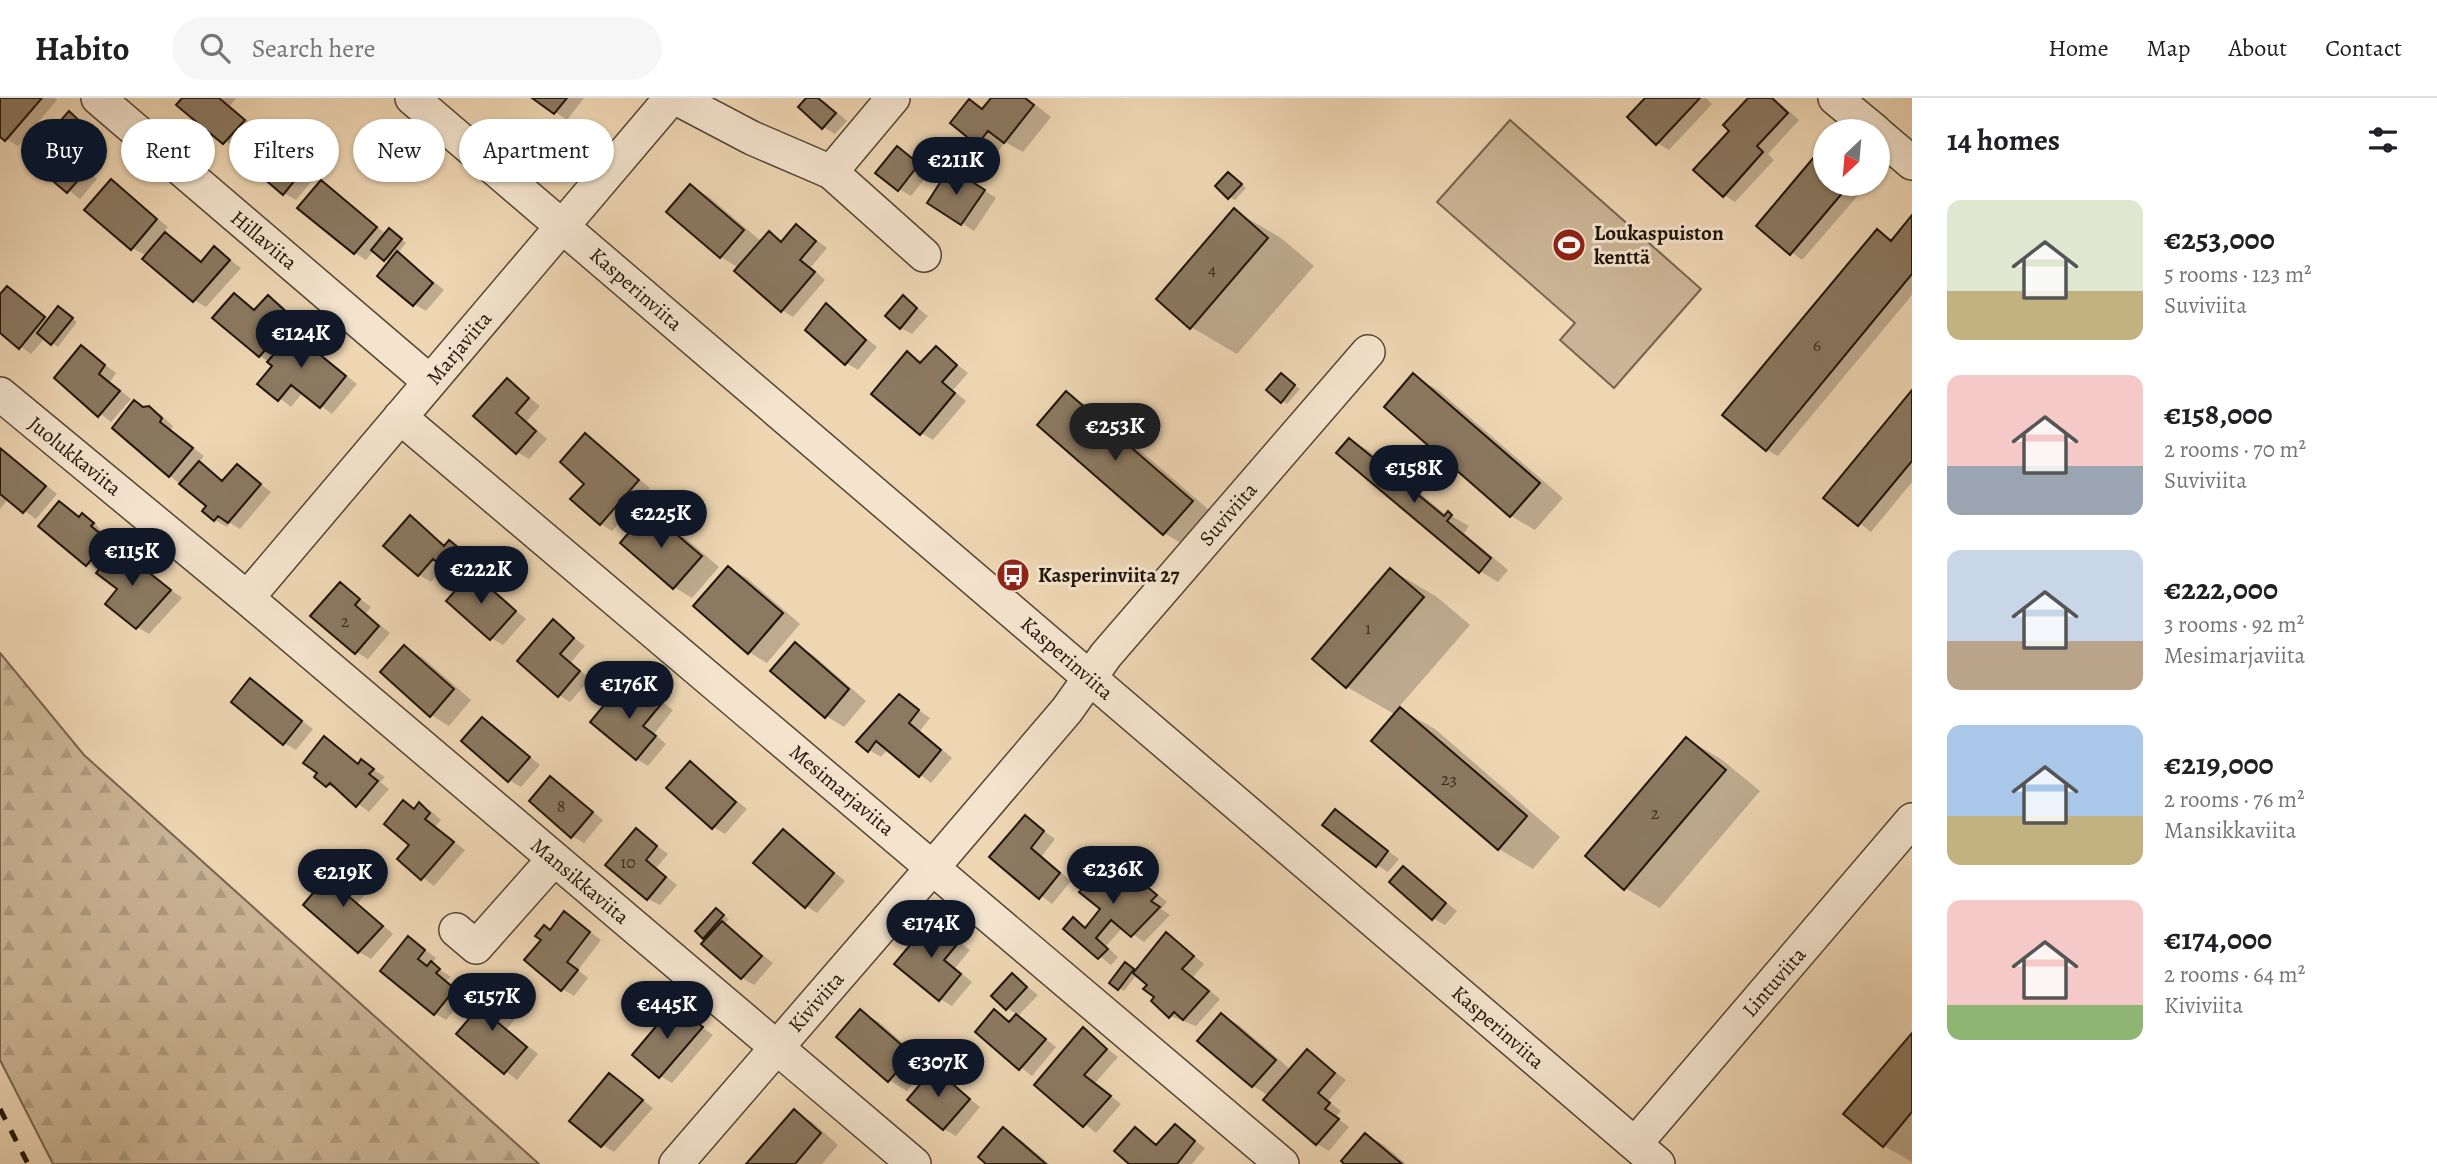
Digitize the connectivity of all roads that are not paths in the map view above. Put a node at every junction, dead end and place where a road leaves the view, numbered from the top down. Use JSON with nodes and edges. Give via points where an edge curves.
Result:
{"nodes":[{"id":1,"x":98,"y":98,"type":"edge"},
{"id":2,"x":412,"y":98,"type":"edge"},
{"id":3,"x":674,"y":98,"type":"edge"},
{"id":4,"x":893,"y":98,"type":"edge"},
{"id":5,"x":1835,"y":98,"type":"edge"},
{"id":6,"x":1860,"y":119,"type":"edge"},
{"id":7,"x":1890,"y":145,"type":"edge"},
{"id":8,"x":1912,"y":163,"type":"edge"},
{"id":9,"x":831,"y":172,"type":"junction"},
{"id":10,"x":562,"y":226,"type":"junction"},
{"id":11,"x":923,"y":255,"type":"dead end"},
{"id":12,"x":1368,"y":352,"type":"dead end"},
{"id":13,"x":430,"y":382,"type":"junction"},
{"id":14,"x":0,"y":394,"type":"edge"},
{"id":15,"x":400,"y":417,"type":"junction"},
{"id":16,"x":247,"y":598,"type":"junction"},
{"id":17,"x":1090,"y":678,"type":"junction"},
{"id":18,"x":1912,"y":820,"type":"edge"},
{"id":19,"x":554,"y":859,"type":"junction"},
{"id":20,"x":933,"y":867,"type":"junction"},
{"id":21,"x":456,"y":930,"type":"dead end"},
{"id":22,"x":775,"y":1048,"type":"junction"},
{"id":23,"x":1646,"y":1154,"type":"edge"},
{"id":24,"x":676,"y":1164,"type":"edge"},
{"id":25,"x":914,"y":1164,"type":"edge"},
{"id":26,"x":1282,"y":1164,"type":"edge"}],
"edges":[{"from":1,"to":13,"type":"street","name":"Hillaviita"},
{"from":2,"to":10,"type":"street","name":"Kasperinviita"},
{"from":3,"to":9,"type":"street"},
{"from":3,"to":10,"type":"street","name":"Marjaviita"},
{"from":4,"to":9,"type":"street"},
{"from":5,"to":6,"type":"street"},
{"from":7,"to":8,"type":"street"},
{"from":9,"to":11,"type":"street"},
{"from":10,"to":13,"type":"street","name":"Marjaviita"},
{"from":10,"to":17,"type":"street","name":"Kasperinviita"},
{"from":12,"to":17,"type":"street","name":"Suviviita"},
{"from":13,"to":15,"type":"street","name":"Marjaviita"},
{"from":14,"to":16,"type":"street","name":"Juolukkaviita"},
{"from":15,"to":16,"type":"street","name":"Marjaviita"},
{"from":15,"to":20,"type":"street","name":"Mesimarjaviita"},
{"from":16,"to":19,"type":"street","name":"Mansikkaviita"},
{"from":17,"to":20,"type":"street","name":"Kiviviita"},
{"from":17,"to":23,"type":"street","name":"Kasperinviita"},
{"from":18,"to":23,"type":"street","name":"Lintuviita"},
{"from":19,"to":21,"type":"street","via":[[476,947]]},
{"from":19,"to":22,"type":"street","name":"Mansikkaviita"},
{"from":20,"to":22,"type":"street","name":"Kiviviita"},
{"from":20,"to":26,"type":"street","name":"Mesimarjaviita"},
{"from":22,"to":24,"type":"street","name":"Kiviviita"},
{"from":22,"to":25,"type":"street","name":"Mansikkaviita"}]}
